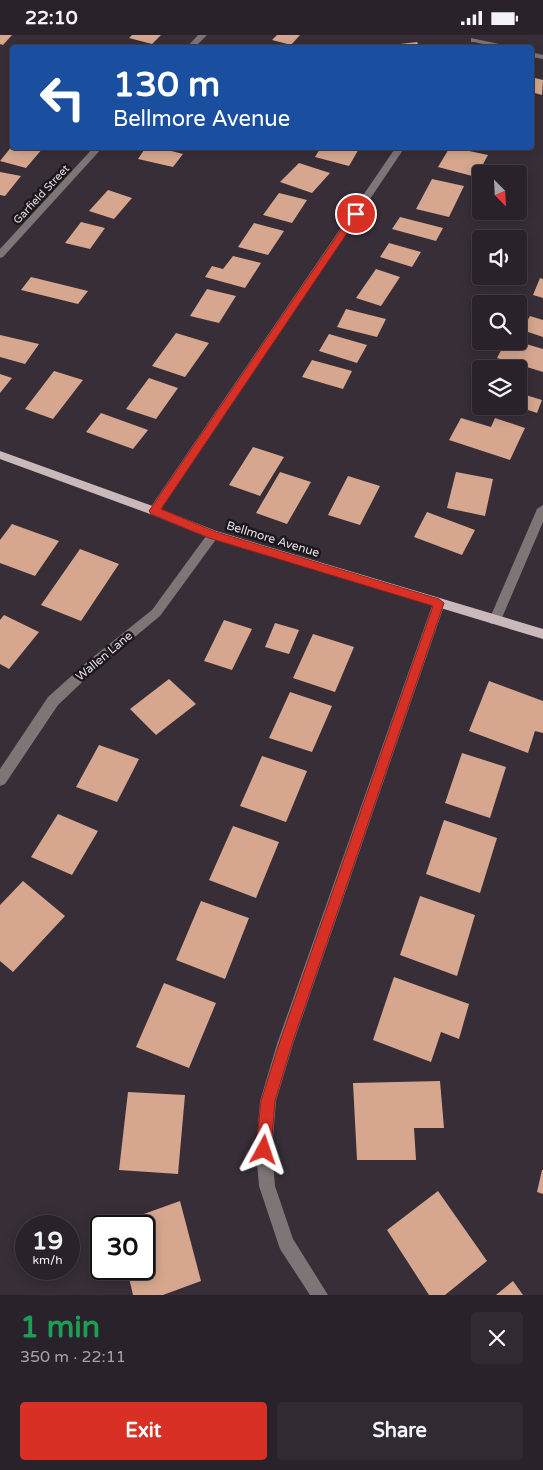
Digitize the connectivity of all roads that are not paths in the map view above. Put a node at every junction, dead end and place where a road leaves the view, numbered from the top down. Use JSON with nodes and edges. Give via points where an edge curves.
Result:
{"nodes":[{"id":1,"x":202,"y":35,"type":"edge"},
{"id":2,"x":473,"y":41,"type":"edge"},
{"id":3,"x":193,"y":45,"type":"edge"},
{"id":4,"x":494,"y":45,"type":"edge"},
{"id":5,"x":96,"y":150,"type":"edge"},
{"id":6,"x":399,"y":150,"type":"edge"},
{"id":7,"x":0,"y":255,"type":"edge"},
{"id":8,"x":0,"y":455,"type":"edge"},
{"id":9,"x":543,"y":509,"type":"edge"},
{"id":10,"x":154,"y":511,"type":"junction"},
{"id":11,"x":213,"y":535,"type":"junction"},
{"id":12,"x":439,"y":603,"type":"junction"},
{"id":13,"x":495,"y":619,"type":"junction"},
{"id":14,"x":543,"y":634,"type":"edge"},
{"id":15,"x":0,"y":780,"type":"edge"},
{"id":16,"x":320,"y":1295,"type":"edge"}],
"edges":[{"from":1,"to":3,"type":"street"},
{"from":2,"to":4,"type":"street"},
{"from":5,"to":7,"type":"street","name":"Garfield Street"},
{"from":6,"to":10,"type":"street"},
{"from":8,"to":10,"type":"main road","name":"Bellmore Avenue"},
{"from":9,"to":13,"type":"street"},
{"from":10,"to":11,"type":"main road","name":"Bellmore Avenue"},
{"from":11,"to":12,"type":"main road","name":"Bellmore Avenue"},
{"from":11,"to":15,"type":"street","name":"Wallen Lane","via":[[156,613],[53,701]]},
{"from":12,"to":13,"type":"main road","name":"Bellmore Avenue"},
{"from":12,"to":16,"type":"street","via":[[268,1101],[264,1150],[267,1186],[286,1243]]},
{"from":13,"to":14,"type":"main road","name":"Bellmore Avenue"}]}
